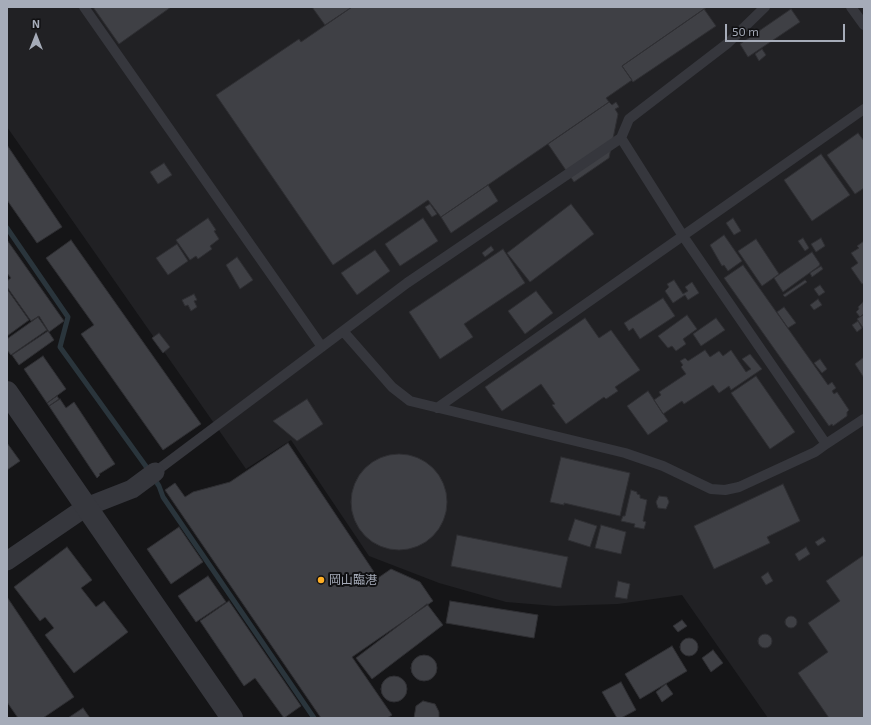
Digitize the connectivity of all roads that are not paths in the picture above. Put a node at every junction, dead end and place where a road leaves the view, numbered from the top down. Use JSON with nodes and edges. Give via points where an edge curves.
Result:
{"nodes":[{"id":1,"x":84,"y":7,"type":"edge"},
{"id":2,"x":765,"y":7,"type":"edge"},
{"id":3,"x":851,"y":7,"type":"edge"},
{"id":4,"x":864,"y":25,"type":"edge"},
{"id":5,"x":864,"y":109,"type":"edge"},
{"id":6,"x":621,"y":138,"type":"junction"},
{"id":7,"x":683,"y":236,"type":"junction"},
{"id":8,"x":343,"y":331,"type":"junction"},
{"id":9,"x":322,"y":347,"type":"junction"},
{"id":10,"x":7,"y":392,"type":"edge"},
{"id":11,"x":437,"y":408,"type":"junction"},
{"id":12,"x":864,"y":419,"type":"edge"},
{"id":13,"x":826,"y":444,"type":"junction"},
{"id":14,"x":150,"y":475,"type":"joint"},
{"id":15,"x":86,"y":507,"type":"junction"},
{"id":16,"x":7,"y":562,"type":"edge"},
{"id":17,"x":232,"y":718,"type":"edge"}],
"edges":[{"from":1,"to":9,"type":"lane"},
{"from":2,"to":6,"type":"lane","via":[[728,43],[629,119]]},
{"from":3,"to":4,"type":"lane"},
{"from":5,"to":7,"type":"lane"},
{"from":6,"to":7,"type":"lane"},
{"from":6,"to":8,"type":"lane","via":[[407,283]]},
{"from":7,"to":11,"type":"lane"},
{"from":7,"to":13,"type":"lane"},
{"from":8,"to":9,"type":"lane"},
{"from":8,"to":11,"type":"lane","via":[[392,387],[410,401]]},
{"from":9,"to":14,"type":"lane"},
{"from":10,"to":15,"type":"street"},
{"from":11,"to":13,"type":"lane","via":[[625,453],[663,466],[711,489],[739,487],[815,452]]},
{"from":12,"to":13,"type":"lane"},
{"from":14,"to":15,"type":"street","via":[[132,489]]},
{"from":15,"to":16,"type":"street"},
{"from":15,"to":17,"type":"street"}]}
